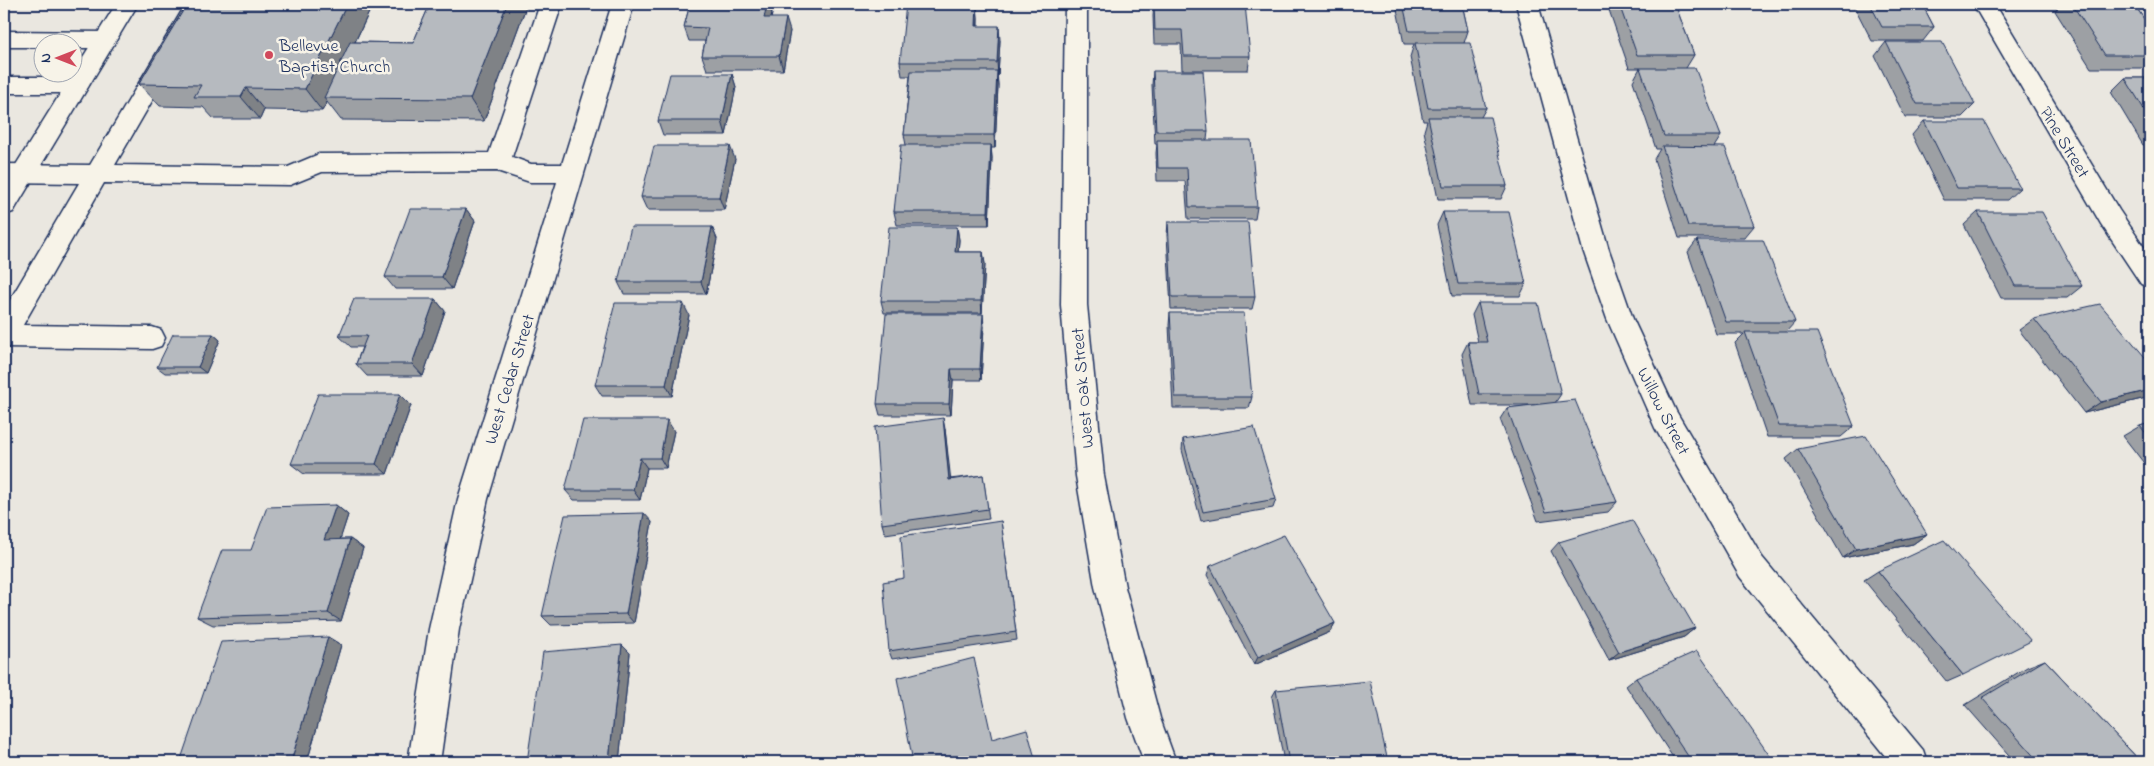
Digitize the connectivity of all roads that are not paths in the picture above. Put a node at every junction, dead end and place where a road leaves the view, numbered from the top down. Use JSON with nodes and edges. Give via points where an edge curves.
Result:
{"nodes":[{"id":1,"x":127,"y":4,"type":"edge"},
{"id":2,"x":197,"y":4,"type":"edge"},
{"id":3,"x":552,"y":4,"type":"edge"},
{"id":4,"x":623,"y":4,"type":"edge"},
{"id":5,"x":1076,"y":4,"type":"edge"},
{"id":6,"x":1527,"y":4,"type":"edge"},
{"id":7,"x":1984,"y":4,"type":"edge"},
{"id":8,"x":4,"y":39,"type":"edge"},
{"id":9,"x":104,"y":40,"type":"junction"},
{"id":10,"x":76,"y":85,"type":"junction"},
{"id":11,"x":5,"y":87,"type":"edge"},
{"id":12,"x":498,"y":162,"type":"junction"},
{"id":13,"x":571,"y":173,"type":"junction"},
{"id":14,"x":13,"y":174,"type":"edge"},
{"id":15,"x":98,"y":175,"type":"junction"},
{"id":16,"x":4,"y":205,"type":"edge"},
{"id":17,"x":2150,"y":278,"type":"edge"},
{"id":18,"x":4,"y":334,"type":"edge"},
{"id":19,"x":152,"y":338,"type":"dead end"},
{"id":20,"x":424,"y":762,"type":"edge"},
{"id":21,"x":1160,"y":762,"type":"edge"},
{"id":22,"x":1911,"y":762,"type":"edge"}],
"edges":[{"from":1,"to":9,"type":"street"},
{"from":2,"to":15,"type":"street"},
{"from":3,"to":12,"type":"street"},
{"from":4,"to":13,"type":"street","name":"West Cedar Street"},
{"from":5,"to":21,"type":"street","name":"West Oak Street","via":[[1074,306],[1089,467],[1110,587],[1144,718]]},
{"from":6,"to":22,"type":"street","name":"Willow Street","via":[[1596,250],[1620,319],[1664,419],[1751,567]]},
{"from":7,"to":17,"type":"street","name":"Pine Street","via":[[2110,217]]},
{"from":8,"to":9,"type":"street"},
{"from":9,"to":10,"type":"street"},
{"from":10,"to":11,"type":"street"},
{"from":10,"to":14,"type":"street"},
{"from":12,"to":13,"type":"street","via":[[530,173]]},
{"from":12,"to":15,"type":"street","via":[[319,163],[290,176]]},
{"from":13,"to":20,"type":"street","name":"West Cedar Street","via":[[473,499],[444,629]]},
{"from":14,"to":15,"type":"street"},
{"from":14,"to":16,"type":"street"},
{"from":15,"to":18,"type":"street"},
{"from":18,"to":19,"type":"street"}]}
